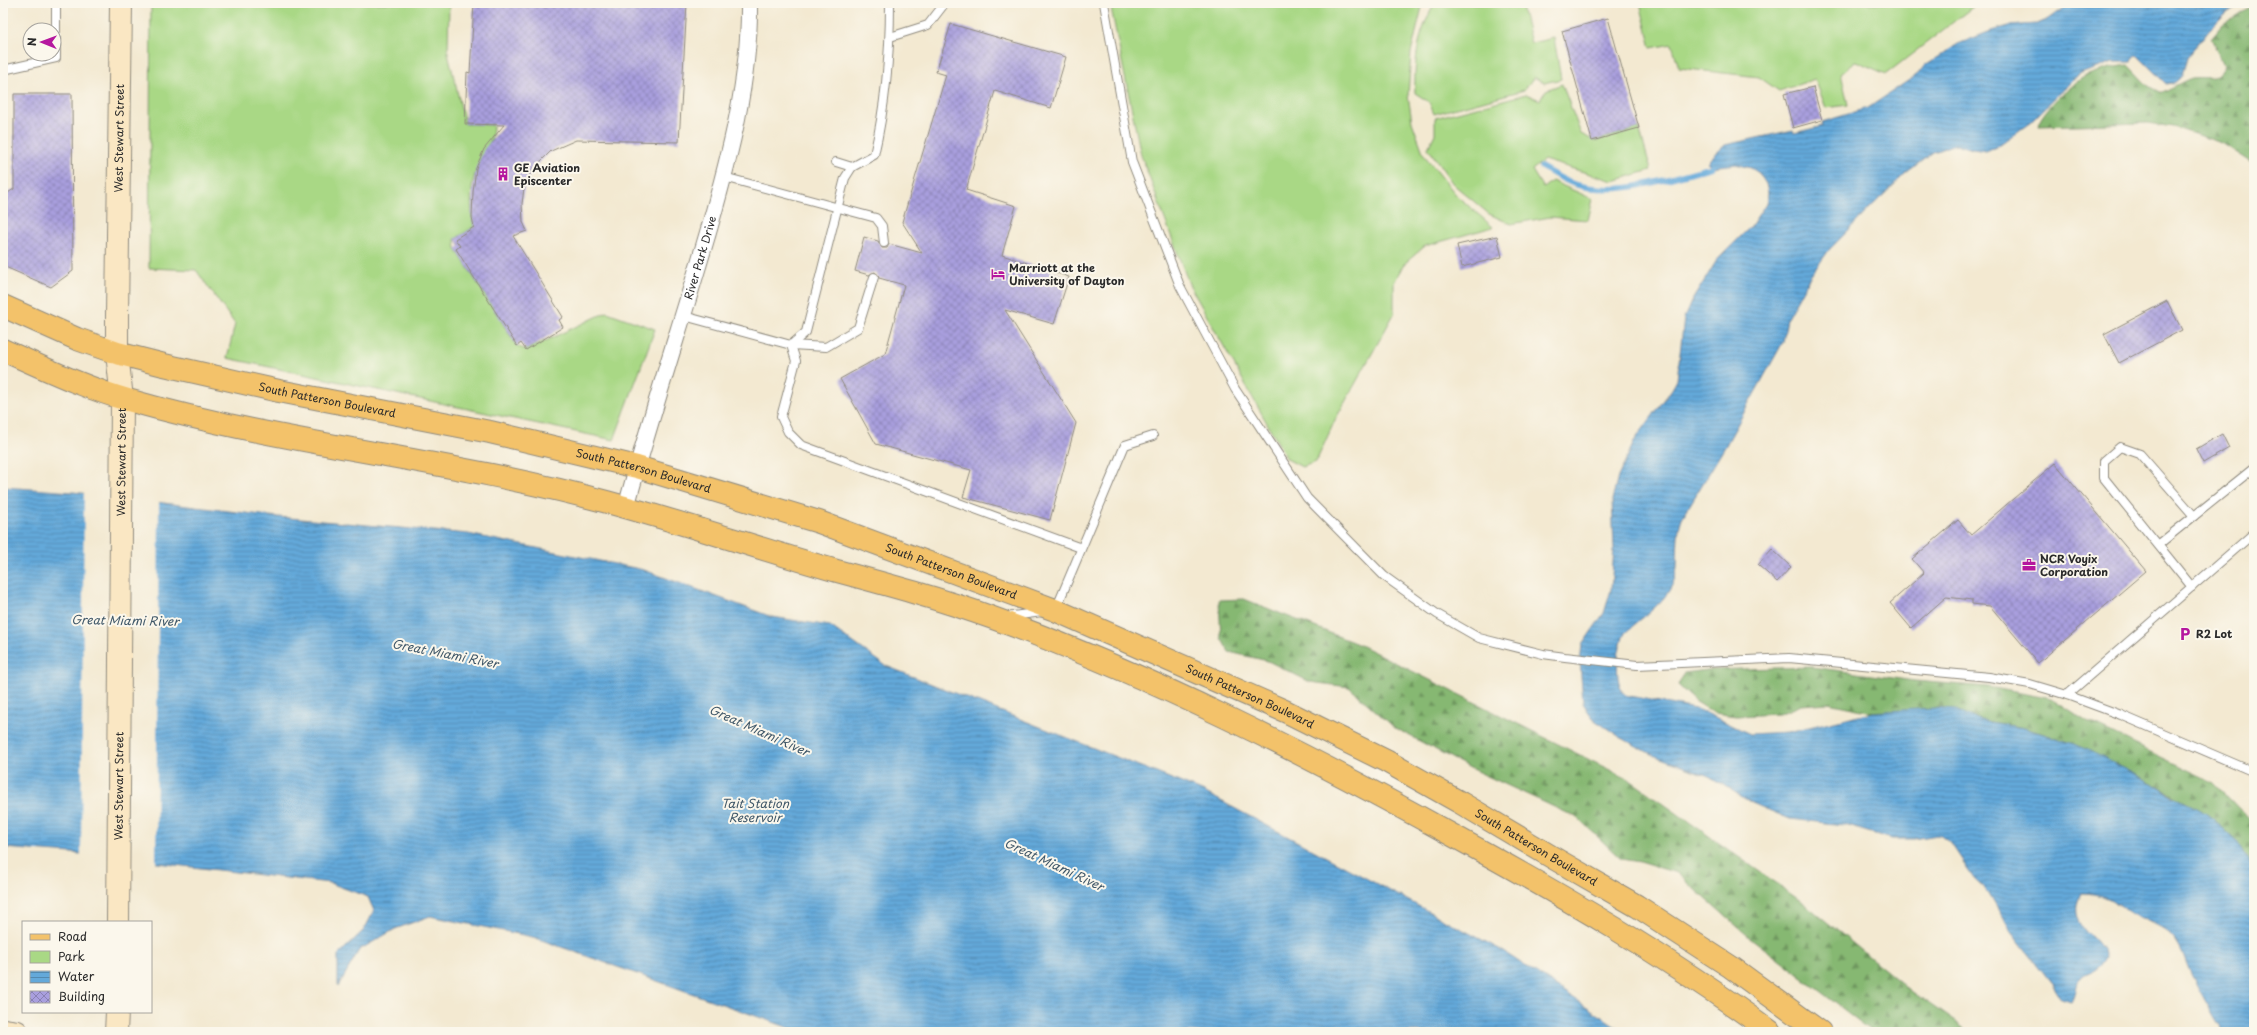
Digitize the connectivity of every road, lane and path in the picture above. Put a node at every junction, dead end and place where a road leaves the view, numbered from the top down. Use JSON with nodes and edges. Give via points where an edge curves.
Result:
{"nodes":[{"id":1,"x":56,"y":3,"type":"edge"},
{"id":2,"x":121,"y":3,"type":"edge"},
{"id":3,"x":749,"y":3,"type":"edge"},
{"id":4,"x":890,"y":3,"type":"edge"},
{"id":5,"x":946,"y":3,"type":"edge"},
{"id":6,"x":1104,"y":3,"type":"edge"},
{"id":7,"x":890,"y":37,"type":"junction"},
{"id":8,"x":3,"y":70,"type":"edge"},
{"id":9,"x":836,"y":162,"type":"dead end"},
{"id":10,"x":852,"y":167,"type":"junction"},
{"id":11,"x":724,"y":177,"type":"junction"},
{"id":12,"x":838,"y":208,"type":"junction"},
{"id":13,"x":884,"y":242,"type":"dead end"},
{"id":14,"x":874,"y":277,"type":"dead end"},
{"id":15,"x":3,"y":306,"type":"edge"},
{"id":16,"x":684,"y":316,"type":"junction"},
{"id":17,"x":791,"y":345,"type":"junction"},
{"id":18,"x":3,"y":350,"type":"edge"},
{"id":19,"x":117,"y":353,"type":"junction"},
{"id":20,"x":122,"y":399,"type":"junction"},
{"id":21,"x":1153,"y":436,"type":"dead end"},
{"id":22,"x":637,"y":467,"type":"junction"},
{"id":23,"x":2254,"y":468,"type":"edge"},
{"id":24,"x":626,"y":508,"type":"junction"},
{"id":25,"x":2194,"y":516,"type":"junction"},
{"id":26,"x":2254,"y":533,"type":"edge"},
{"id":27,"x":2158,"y":545,"type":"junction"},
{"id":28,"x":1082,"y":548,"type":"junction"},
{"id":29,"x":2192,"y":587,"type":"junction"},
{"id":30,"x":1055,"y":610,"type":"junction"},
{"id":31,"x":996,"y":619,"type":"junction"},
{"id":32,"x":2067,"y":695,"type":"junction"},
{"id":33,"x":2254,"y":772,"type":"edge"},
{"id":34,"x":118,"y":921,"type":"edge"},
{"id":35,"x":117,"y":1013,"type":"edge"},
{"id":36,"x":3,"y":1030,"type":"edge"},
{"id":37,"x":17,"y":1032,"type":"edge"},
{"id":38,"x":116,"y":1032,"type":"edge"},
{"id":39,"x":1771,"y":1032,"type":"edge"},
{"id":40,"x":1820,"y":1032,"type":"edge"}],
"edges":[{"from":1,"to":8,"type":"lane","via":[[56,58]]},
{"from":2,"to":19,"type":"main road","name":"West Stewart Street"},
{"from":3,"to":11,"type":"street","name":"River Park Drive","via":[[741,96]]},
{"from":4,"to":7,"type":"lane"},
{"from":5,"to":7,"type":"lane","via":[[928,25]]},
{"from":6,"to":32,"type":"lane","via":[[1132,162],[1180,286],[1235,389],[1306,498],[1384,576],[1437,614],[1479,638],[1543,654],[1637,665],[1789,658],[1989,677],[2030,684]]},
{"from":7,"to":10,"type":"lane","via":[[884,112],[874,155]]},
{"from":9,"to":10,"type":"lane"},
{"from":10,"to":12,"type":"lane","via":[[845,178]]},
{"from":11,"to":12,"type":"lane"},
{"from":11,"to":16,"type":"street","name":"River Park Drive"},
{"from":12,"to":13,"type":"lane","via":[[876,218],[882,226]]},
{"from":12,"to":17,"type":"lane","via":[[806,332]]},
{"from":14,"to":17,"type":"lane","via":[[858,328],[826,347]]},
{"from":15,"to":19,"type":"main road","name":"South Patterson Boulevard","via":[[77,339]]},
{"from":16,"to":17,"type":"lane"},
{"from":16,"to":22,"type":"street","name":"River Park Drive"},
{"from":17,"to":28,"type":"lane","via":[[796,361],[781,417],[788,432],[801,445]]},
{"from":18,"to":20,"type":"main road"},
{"from":19,"to":20,"type":"main road","name":"West Stewart Street"},
{"from":19,"to":22,"type":"main road","name":"South Patterson Boulevard","via":[[279,391],[490,432]]},
{"from":20,"to":24,"type":"main road","via":[[267,432],[473,471]]},
{"from":20,"to":34,"type":"main road","name":"West Stewart Street"},
{"from":21,"to":28,"type":"lane","via":[[1125,445]]},
{"from":22,"to":24,"type":"street","name":"River Park Drive"},
{"from":22,"to":30,"type":"main road","name":"South Patterson Boulevard","via":[[819,522]]},
{"from":23,"to":25,"type":"lane"},
{"from":24,"to":31,"type":"main road","via":[[836,571],[928,595]]},
{"from":25,"to":27,"type":"lane"},
{"from":25,"to":27,"type":"lane","via":[[2140,454],[2120,447],[2104,461],[2104,478]]},
{"from":26,"to":29,"type":"lane"},
{"from":27,"to":29,"type":"lane"},
{"from":28,"to":30,"type":"lane"},
{"from":29,"to":32,"type":"lane"},
{"from":30,"to":31,"type":"lane"},
{"from":30,"to":40,"type":"main road","name":"South Patterson Boulevard","via":[[1287,712],[1386,761],[1637,906],[1731,967]]},
{"from":31,"to":39,"type":"main road","via":[[1150,681],[1373,791],[1557,894],[1649,949]]},
{"from":32,"to":33,"type":"lane"},
{"from":35,"to":38,"type":"main road"},
{"from":36,"to":37,"type":"main road"}]}
